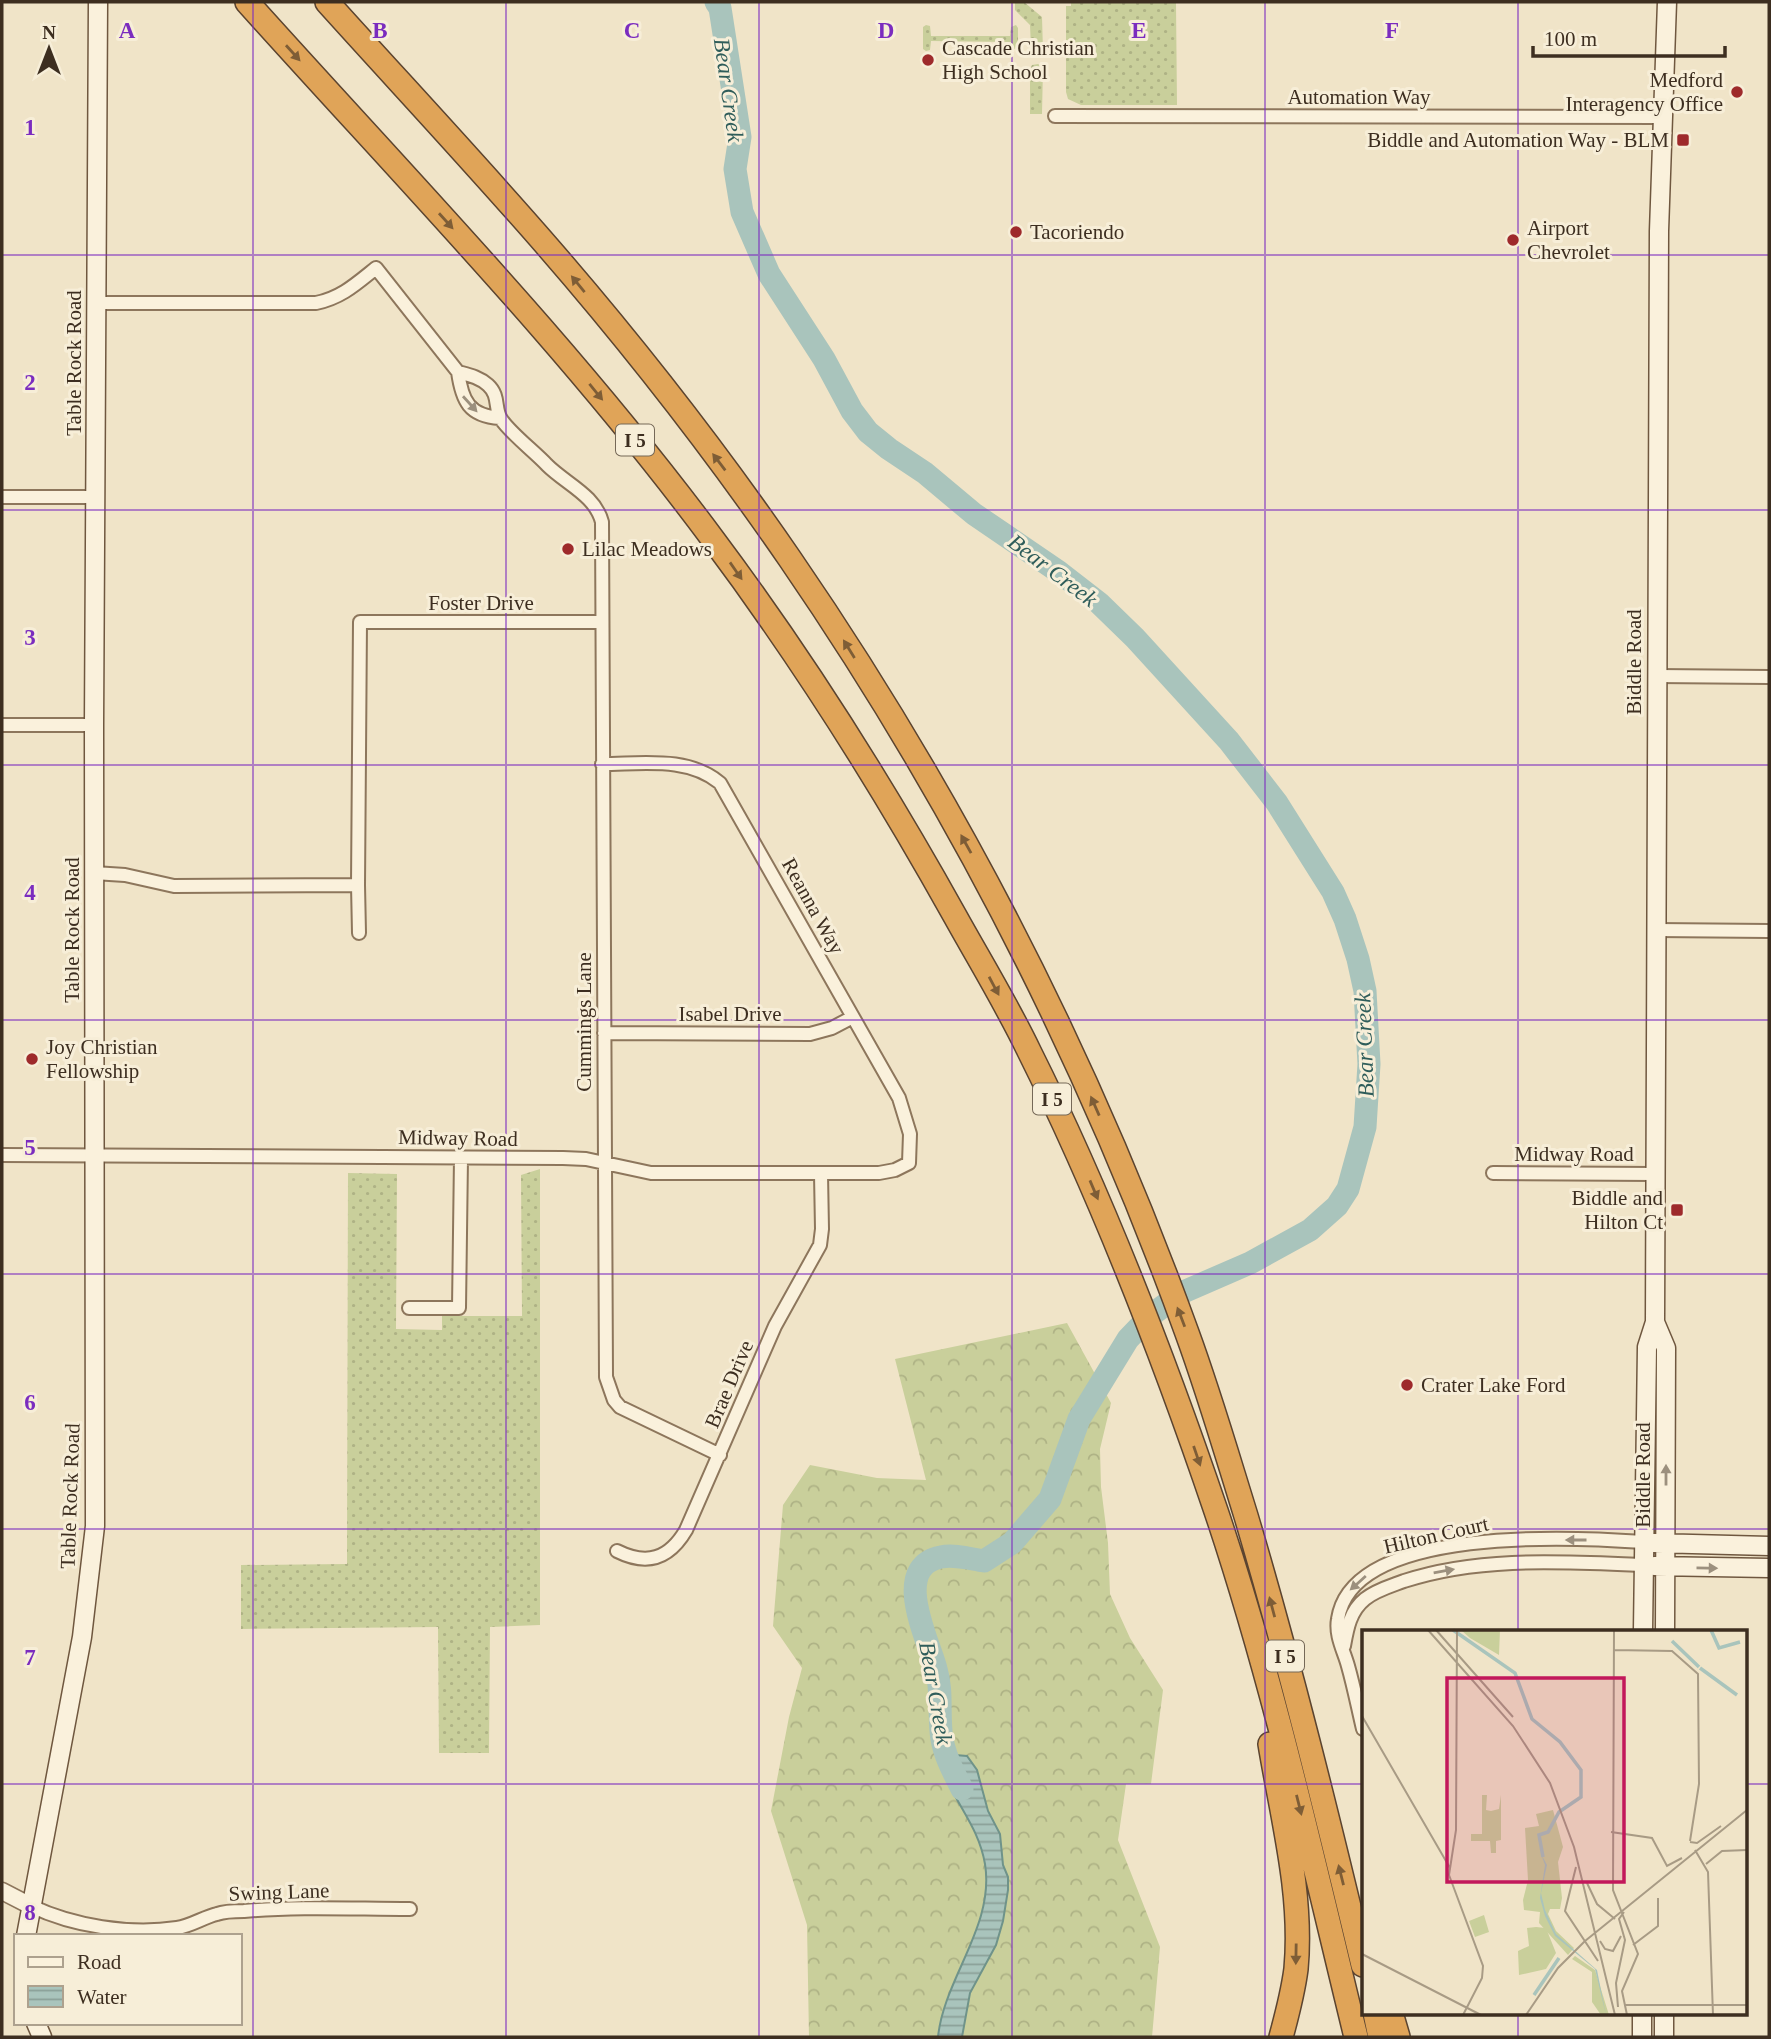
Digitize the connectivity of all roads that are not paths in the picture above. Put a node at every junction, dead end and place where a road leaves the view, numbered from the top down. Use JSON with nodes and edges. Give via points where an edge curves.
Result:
{"nodes":[{"id":1,"x":98,"y":2,"type":"edge"},
{"id":2,"x":247,"y":2,"type":"edge"},
{"id":3,"x":327,"y":2,"type":"edge"},
{"id":4,"x":1667,"y":2,"type":"edge"},
{"id":5,"x":1055,"y":116,"type":"dead end"},
{"id":6,"x":1662,"y":117,"type":"junction"},
{"id":7,"x":97,"y":303,"type":"junction"},
{"id":8,"x":458,"y":373,"type":"junction"},
{"id":9,"x":500,"y":418,"type":"junction"},
{"id":10,"x":97,"y":496,"type":"junction"},
{"id":11,"x":2,"y":497,"type":"edge"},
{"id":12,"x":602,"y":622,"type":"junction"},
{"id":13,"x":1657,"y":676,"type":"junction"},
{"id":14,"x":1769,"y":677,"type":"edge"},
{"id":15,"x":94,"y":725,"type":"junction"},
{"id":16,"x":2,"y":726,"type":"edge"},
{"id":17,"x":602,"y":764,"type":"junction"},
{"id":18,"x":94,"y":873,"type":"junction"},
{"id":19,"x":358,"y":885,"type":"junction"},
{"id":20,"x":1656,"y":930,"type":"junction"},
{"id":21,"x":1769,"y":931,"type":"edge"},
{"id":22,"x":359,"y":933,"type":"dead end"},
{"id":23,"x":853,"y":1017,"type":"junction"},
{"id":24,"x":604,"y":1033,"type":"junction"},
{"id":25,"x":95,"y":1154,"type":"junction"},
{"id":26,"x":2,"y":1155,"type":"edge"},
{"id":27,"x":461,"y":1158,"type":"junction"},
{"id":28,"x":604,"y":1163,"type":"junction"},
{"id":29,"x":909,"y":1163,"type":"joint"},
{"id":30,"x":1493,"y":1173,"type":"dead end"},
{"id":31,"x":821,"y":1174,"type":"junction"},
{"id":32,"x":1655,"y":1174,"type":"junction"},
{"id":33,"x":409,"y":1308,"type":"dead end"},
{"id":34,"x":1655,"y":1322,"type":"junction"},
{"id":35,"x":720,"y":1455,"type":"junction"},
{"id":36,"x":1644,"y":1542,"type":"junction"},
{"id":37,"x":1665,"y":1543,"type":"junction"},
{"id":38,"x":1769,"y":1546,"type":"edge"},
{"id":39,"x":617,"y":1551,"type":"dead end"},
{"id":40,"x":1644,"y":1565,"type":"junction"},
{"id":41,"x":1665,"y":1566,"type":"junction"},
{"id":42,"x":1769,"y":1569,"type":"edge"},
{"id":43,"x":1643,"y":1630,"type":"edge"},
{"id":44,"x":1665,"y":1630,"type":"edge"},
{"id":45,"x":1343,"y":1650,"type":"junction"},
{"id":46,"x":1270,"y":1692,"type":"junction"},
{"id":47,"x":1362,"y":1724,"type":"edge"},
{"id":48,"x":2,"y":1891,"type":"edge"},
{"id":49,"x":31,"y":1906,"type":"junction"},
{"id":50,"x":410,"y":1909,"type":"dead end"},
{"id":51,"x":26,"y":1934,"type":"edge"},
{"id":52,"x":1360,"y":1945,"type":"edge"},
{"id":53,"x":1375,"y":2014,"type":"edge"},
{"id":54,"x":1391,"y":2014,"type":"edge"},
{"id":55,"x":1642,"y":2014,"type":"edge"},
{"id":56,"x":1664,"y":2014,"type":"edge"},
{"id":57,"x":1281,"y":2037,"type":"edge"},
{"id":58,"x":1356,"y":2037,"type":"edge"},
{"id":59,"x":1380,"y":2037,"type":"edge"},
{"id":60,"x":1398,"y":2037,"type":"edge"},
{"id":61,"x":1642,"y":2037,"type":"edge"},
{"id":62,"x":1664,"y":2037,"type":"edge"}],
"edges":[{"from":1,"to":7,"type":"main road","name":"Table Rock Road"},
{"from":2,"to":46,"type":"highway","number":"I 5","one_way":true,"via":[[595,389],[713,539],[818,688],[918,850],[1029,1050],[1130,1277],[1218,1518]]},
{"from":52,"to":3,"type":"highway","number":"I 5","one_way":true,"via":[[1269,1594],[1202,1375],[1102,1121],[1000,904],[902,732],[828,615],[674,401],[548,247]]},
{"from":4,"to":6,"type":"main road","name":"Biddle Road"},
{"from":5,"to":6,"type":"street","name":"Automation Way"},
{"from":6,"to":13,"type":"main road","name":"Biddle Road"},
{"from":7,"to":8,"type":"street","via":[[316,303],[347,292],[376,268]]},
{"from":7,"to":10,"type":"main road","name":"Table Rock Road"},
{"from":8,"to":9,"type":"street","via":[[489,385],[497,397]]},
{"from":8,"to":9,"type":"street","one_way":true,"via":[[469,406],[484,417]]},
{"from":9,"to":12,"type":"street","name":"Cummings Lane","via":[[559,477],[591,499],[599,512]]},
{"from":10,"to":11,"type":"street"},
{"from":10,"to":15,"type":"main road","name":"Table Rock Road"},
{"from":12,"to":17,"type":"street","name":"Cummings Lane"},
{"from":12,"to":19,"type":"street","name":"Foster Drive","via":[[360,622]]},
{"from":13,"to":14,"type":"street"},
{"from":13,"to":20,"type":"main road","name":"Biddle Road"},
{"from":15,"to":16,"type":"street"},
{"from":15,"to":18,"type":"main road","name":"Table Rock Road"},
{"from":17,"to":23,"type":"street","name":"Reanna Way","via":[[677,764],[709,773],[720,783]]},
{"from":17,"to":24,"type":"street","name":"Cummings Lane"},
{"from":18,"to":19,"type":"street","via":[[174,886]]},
{"from":18,"to":25,"type":"main road","name":"Table Rock Road"},
{"from":19,"to":22,"type":"street"},
{"from":20,"to":21,"type":"street"},
{"from":20,"to":32,"type":"main road","name":"Biddle Road"},
{"from":23,"to":24,"type":"street","name":"Isabel Drive","via":[[810,1034]]},
{"from":23,"to":29,"type":"street","name":"Reanna Way","via":[[904,1110],[910,1134]]},
{"from":24,"to":28,"type":"street","name":"Cummings Lane"},
{"from":25,"to":26,"type":"street","name":"Midway Road"},
{"from":25,"to":27,"type":"street","name":"Midway Road"},
{"from":25,"to":49,"type":"main road","name":"Table Rock Road","via":[[95,1526],[82,1637]]},
{"from":27,"to":28,"type":"street","name":"Midway Road"},
{"from":27,"to":33,"type":"street","via":[[459,1308]]},
{"from":28,"to":31,"type":"street","name":"Midway Road","via":[[640,1172]]},
{"from":28,"to":35,"type":"street","name":"Cummings Lane","via":[[608,1387],[614,1400],[631,1414]]},
{"from":29,"to":31,"type":"street","name":"Midway Road","via":[[887,1172]]},
{"from":30,"to":32,"type":"street","name":"Midway Road"},
{"from":31,"to":35,"type":"street","name":"Brae Drive","via":[[820,1245],[775,1326]]},
{"from":32,"to":34,"type":"main road","name":"Biddle Road"},
{"from":34,"to":36,"type":"main road","name":"Biddle Road","via":[[1647,1347]]},
{"from":37,"to":34,"type":"main road","name":"Biddle Road","one_way":true,"via":[[1666,1348]]},
{"from":35,"to":39,"type":"street","name":"Brae Drive","via":[[680,1541],[646,1560]]},
{"from":36,"to":37,"type":"main road"},
{"from":36,"to":40,"type":"main road","name":"Biddle Road"},
{"from":36,"to":45,"type":"street","name":"Hilton Court","one_way":true,"via":[[1498,1540],[1392,1562],[1363,1577],[1349,1591],[1337,1621]]},
{"from":37,"to":38,"type":"main road"},
{"from":37,"to":41,"type":"main road","name":"Biddle Road"},
{"from":40,"to":41,"type":"main road"},
{"from":40,"to":43,"type":"main road","name":"Biddle Road"},
{"from":45,"to":40,"type":"street","name":"Hilton Court","one_way":true,"via":[[1348,1623],[1364,1599],[1426,1574],[1496,1563]]},
{"from":41,"to":42,"type":"main road","one_way":true},
{"from":41,"to":44,"type":"main road","name":"Biddle Road"},
{"from":45,"to":47,"type":"street","name":"Hilton Court"},
{"from":46,"to":57,"type":"highway","one_way":true,"via":[[1269,1742],[1297,1919],[1296,1969]]},
{"from":46,"to":58,"type":"highway","number":"I 5","one_way":true},
{"from":48,"to":49,"type":"street"},
{"from":49,"to":50,"type":"street","name":"Swing Lane","via":[[53,1917],[149,1930],[179,1928],[218,1913],[250,1910]]},
{"from":49,"to":51,"type":"main road","name":"Table Rock Road"},
{"from":53,"to":59,"type":"highway"},
{"from":54,"to":60,"type":"highway"},
{"from":55,"to":61,"type":"main road"},
{"from":56,"to":62,"type":"main road"}]}
